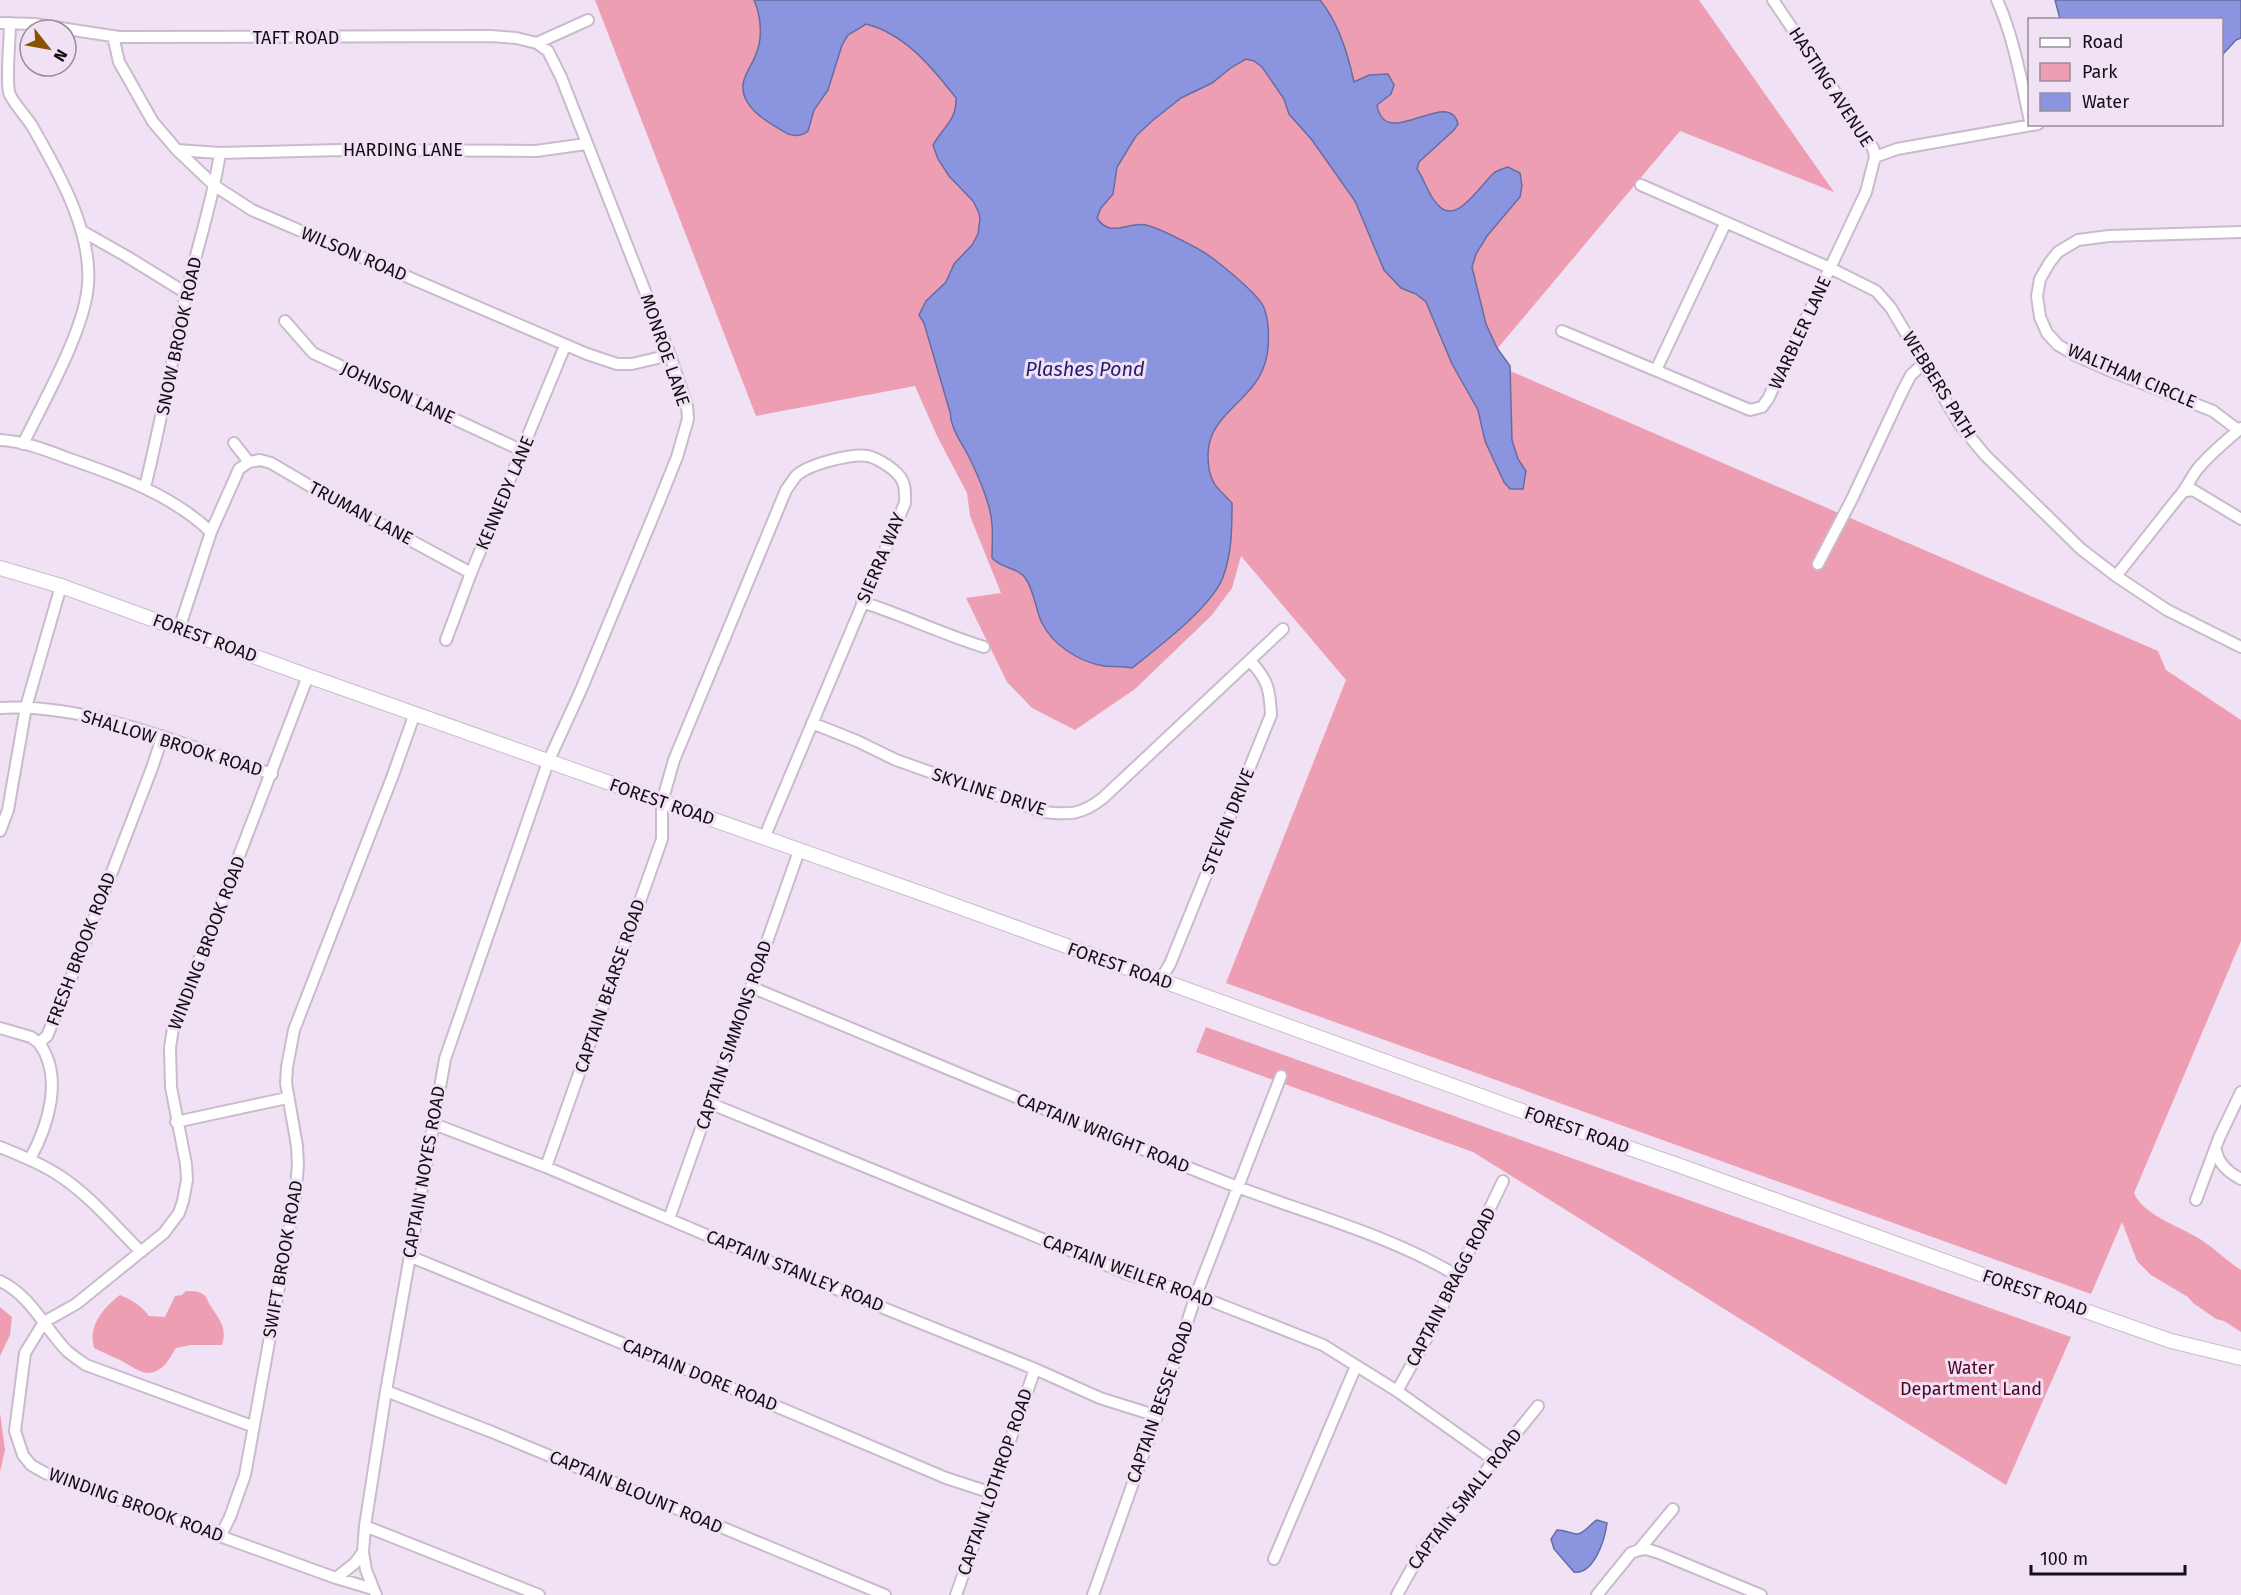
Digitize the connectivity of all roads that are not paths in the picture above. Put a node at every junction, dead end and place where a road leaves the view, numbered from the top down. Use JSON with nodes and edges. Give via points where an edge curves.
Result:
{"nodes":[{"id":1,"x":1773,"y":0,"type":"edge"},
{"id":2,"x":1997,"y":0,"type":"edge"},
{"id":3,"x":588,"y":20,"type":"dead end"},
{"id":4,"x":5,"y":23,"type":"edge"},
{"id":5,"x":113,"y":36,"type":"junction"},
{"id":6,"x":537,"y":43,"type":"junction"},
{"id":7,"x":5,"y":94,"type":"edge"},
{"id":8,"x":2028,"y":114,"type":"edge"},
{"id":9,"x":2028,"y":123,"type":"edge"},
{"id":10,"x":586,"y":144,"type":"junction"},
{"id":11,"x":177,"y":150,"type":"junction"},
{"id":12,"x":220,"y":153,"type":"junction"},
{"id":13,"x":1875,"y":157,"type":"junction"},
{"id":14,"x":1641,"y":185,"type":"dead end"},
{"id":15,"x":215,"y":186,"type":"junction"},
{"id":16,"x":1726,"y":222,"type":"junction"},
{"id":17,"x":82,"y":231,"type":"junction"},
{"id":18,"x":2241,"y":232,"type":"edge"},
{"id":19,"x":1830,"y":268,"type":"junction"},
{"id":20,"x":186,"y":293,"type":"junction"},
{"id":21,"x":285,"y":321,"type":"dead end"},
{"id":22,"x":1562,"y":331,"type":"dead end"},
{"id":23,"x":566,"y":346,"type":"junction"},
{"id":24,"x":670,"y":355,"type":"junction"},
{"id":25,"x":1924,"y":363,"type":"junction"},
{"id":26,"x":1656,"y":370,"type":"junction"},
{"id":27,"x":2240,"y":429,"type":"edge"},
{"id":28,"x":0,"y":440,"type":"edge"},
{"id":29,"x":234,"y":443,"type":"dead end"},
{"id":30,"x":23,"y":444,"type":"junction"},
{"id":31,"x":523,"y":451,"type":"junction"},
{"id":32,"x":249,"y":462,"type":"junction"},
{"id":33,"x":145,"y":487,"type":"junction"},
{"id":34,"x":2186,"y":491,"type":"junction"},
{"id":35,"x":2241,"y":519,"type":"edge"},
{"id":36,"x":211,"y":532,"type":"junction"},
{"id":37,"x":1818,"y":564,"type":"dead end"},
{"id":38,"x":0,"y":568,"type":"edge"},
{"id":39,"x":471,"y":573,"type":"junction"},
{"id":40,"x":2116,"y":576,"type":"junction"},
{"id":41,"x":62,"y":586,"type":"junction"},
{"id":42,"x":862,"y":602,"type":"junction"},
{"id":43,"x":179,"y":629,"type":"junction"},
{"id":44,"x":1283,"y":629,"type":"dead end"},
{"id":45,"x":447,"y":640,"type":"dead end"},
{"id":46,"x":984,"y":647,"type":"dead end"},
{"id":47,"x":2241,"y":647,"type":"edge"},
{"id":48,"x":1250,"y":661,"type":"junction"},
{"id":49,"x":308,"y":676,"type":"junction"},
{"id":50,"x":26,"y":706,"type":"junction"},
{"id":51,"x":0,"y":708,"type":"edge"},
{"id":52,"x":414,"y":713,"type":"junction"},
{"id":53,"x":812,"y":723,"type":"junction"},
{"id":54,"x":162,"y":738,"type":"junction"},
{"id":55,"x":548,"y":762,"type":"junction"},
{"id":56,"x":272,"y":774,"type":"junction"},
{"id":57,"x":662,"y":802,"type":"junction"},
{"id":58,"x":0,"y":831,"type":"edge"},
{"id":59,"x":764,"y":838,"type":"junction"},
{"id":60,"x":799,"y":851,"type":"junction"},
{"id":61,"x":1160,"y":980,"type":"junction"},
{"id":62,"x":751,"y":987,"type":"junction"},
{"id":63,"x":0,"y":1028,"type":"edge"},
{"id":64,"x":39,"y":1043,"type":"junction"},
{"id":65,"x":1281,"y":1076,"type":"dead end"},
{"id":66,"x":2241,"y":1092,"type":"edge"},
{"id":67,"x":287,"y":1098,"type":"junction"},
{"id":68,"x":709,"y":1103,"type":"junction"},
{"id":69,"x":176,"y":1122,"type":"junction"},
{"id":70,"x":434,"y":1124,"type":"junction"},
{"id":71,"x":0,"y":1147,"type":"edge"},
{"id":72,"x":2216,"y":1151,"type":"junction"},
{"id":73,"x":30,"y":1159,"type":"junction"},
{"id":74,"x":546,"y":1167,"type":"junction"},
{"id":75,"x":2241,"y":1179,"type":"edge"},
{"id":76,"x":1503,"y":1181,"type":"dead end"},
{"id":77,"x":1237,"y":1187,"type":"junction"},
{"id":78,"x":2196,"y":1200,"type":"dead end"},
{"id":79,"x":669,"y":1219,"type":"junction"},
{"id":80,"x":141,"y":1252,"type":"junction"},
{"id":81,"x":409,"y":1256,"type":"junction"},
{"id":82,"x":1456,"y":1275,"type":"junction"},
{"id":83,"x":0,"y":1281,"type":"edge"},
{"id":84,"x":1196,"y":1295,"type":"junction"},
{"id":85,"x":44,"y":1322,"type":"junction"},
{"id":86,"x":2241,"y":1358,"type":"edge"},
{"id":87,"x":1356,"y":1366,"type":"junction"},
{"id":88,"x":1035,"y":1369,"type":"junction"},
{"id":89,"x":386,"y":1391,"type":"junction"},
{"id":90,"x":1397,"y":1391,"type":"junction"},
{"id":91,"x":1538,"y":1406,"type":"dead end"},
{"id":92,"x":1157,"y":1416,"type":"junction"},
{"id":93,"x":252,"y":1426,"type":"junction"},
{"id":94,"x":1494,"y":1460,"type":"junction"},
{"id":95,"x":992,"y":1493,"type":"junction"},
{"id":96,"x":1673,"y":1509,"type":"dead end"},
{"id":97,"x":365,"y":1526,"type":"junction"},
{"id":98,"x":221,"y":1535,"type":"junction"},
{"id":99,"x":1639,"y":1550,"type":"junction"},
{"id":100,"x":363,"y":1552,"type":"junction"},
{"id":101,"x":1274,"y":1559,"type":"dead end"},
{"id":102,"x":336,"y":1578,"type":"junction"},
{"id":103,"x":375,"y":1592,"type":"edge"},
{"id":104,"x":1747,"y":1592,"type":"edge"},
{"id":105,"x":539,"y":1595,"type":"edge"},
{"id":106,"x":885,"y":1595,"type":"edge"},
{"id":107,"x":956,"y":1595,"type":"edge"},
{"id":108,"x":1093,"y":1595,"type":"edge"},
{"id":109,"x":1397,"y":1595,"type":"edge"},
{"id":110,"x":1597,"y":1595,"type":"edge"},
{"id":111,"x":1761,"y":1595,"type":"edge"}],
"edges":[{"from":1,"to":13,"type":"street","name":"HASTING AVENUE","via":[[1873,148]]},
{"from":2,"to":8,"type":"street"},
{"from":3,"to":6,"type":"street"},
{"from":4,"to":5,"type":"street","name":"TAFT ROAD"},
{"from":4,"to":7,"type":"street"},
{"from":5,"to":6,"type":"street","name":"TAFT ROAD","via":[[491,36]]},
{"from":5,"to":11,"type":"street","name":"WILSON ROAD","via":[[119,62],[153,122]]},
{"from":6,"to":10,"type":"street","name":"MONROE LANE","via":[[552,56]]},
{"from":7,"to":17,"type":"street","via":[[27,117],[48,154]]},
{"from":9,"to":13,"type":"street","name":"HASTING AVENUE","via":[[1897,149]]},
{"from":10,"to":12,"type":"street","name":"HARDING LANE","via":[[536,151]]},
{"from":10,"to":24,"type":"street","name":"MONROE LANE"},
{"from":11,"to":12,"type":"street","name":"HARDING LANE"},
{"from":11,"to":15,"type":"street","name":"WILSON ROAD"},
{"from":12,"to":15,"type":"street"},
{"from":13,"to":19,"type":"street","name":"WARBLER LANE","via":[[1866,192]]},
{"from":14,"to":16,"type":"street","name":"WEBBERS PATH"},
{"from":15,"to":20,"type":"street","name":"SNOW BROOK ROAD"},
{"from":15,"to":23,"type":"street","name":"WILSON ROAD","via":[[252,210]]},
{"from":16,"to":19,"type":"street","name":"WEBBERS PATH"},
{"from":16,"to":26,"type":"street"},
{"from":17,"to":20,"type":"street"},
{"from":17,"to":30,"type":"street","via":[[88,258],[84,306]]},
{"from":18,"to":27,"type":"street","name":"WALTHAM CIRCLE","via":[[2078,240],[2049,262],[2037,296],[2040,317],[2058,345],[2111,371],[2213,411]]},
{"from":19,"to":25,"type":"street","name":"WEBBERS PATH","via":[[1883,297]]},
{"from":19,"to":26,"type":"street","name":"WARBLER LANE","via":[[1762,407],[1750,410]]},
{"from":20,"to":33,"type":"street","name":"SNOW BROOK ROAD"},
{"from":21,"to":31,"type":"street","name":"JOHNSON LANE","via":[[313,353]]},
{"from":22,"to":26,"type":"street","name":"WARBLER LANE"},
{"from":23,"to":24,"type":"street","name":"WILSON ROAD","via":[[617,364]]},
{"from":23,"to":31,"type":"street","name":"KENNEDY LANE"},
{"from":24,"to":55,"type":"street","name":"MONROE LANE","via":[[687,406],[685,433]]},
{"from":25,"to":37,"type":"street","via":[[1903,390]]},
{"from":25,"to":40,"type":"street","name":"WEBBERS PATH","via":[[1960,425],[1985,455],[2081,549]]},
{"from":27,"to":34,"type":"street","via":[[2194,473]]},
{"from":28,"to":30,"type":"street"},
{"from":29,"to":32,"type":"street"},
{"from":30,"to":33,"type":"street"},
{"from":31,"to":39,"type":"street","name":"KENNEDY LANE"},
{"from":32,"to":36,"type":"street","via":[[239,470]]},
{"from":32,"to":39,"type":"street","name":"TRUMAN LANE","via":[[271,463]]},
{"from":33,"to":36,"type":"street","via":[[179,506]]},
{"from":34,"to":35,"type":"street","via":[[2193,490]]},
{"from":34,"to":40,"type":"street"},
{"from":36,"to":43,"type":"street"},
{"from":38,"to":41,"type":"main road","name":"FOREST ROAD"},
{"from":39,"to":45,"type":"street","name":"KENNEDY LANE"},
{"from":40,"to":47,"type":"street","name":"WEBBERS PATH","via":[[2167,610]]},
{"from":41,"to":43,"type":"main road","name":"FOREST ROAD"},
{"from":41,"to":50,"type":"street"},
{"from":42,"to":46,"type":"street"},
{"from":42,"to":53,"type":"street","name":"SIERRA WAY"},
{"from":42,"to":57,"type":"street","name":"SIERRA WAY","via":[[900,517],[905,489],[898,474],[880,461],[861,455],[836,459],[802,472],[786,490],[674,760]]},
{"from":43,"to":49,"type":"main road","name":"FOREST ROAD"},
{"from":44,"to":48,"type":"street","name":"SKYLINE DRIVE"},
{"from":48,"to":53,"type":"street","name":"SKYLINE DRIVE","via":[[1103,798],[1077,813],[1032,808],[896,760]]},
{"from":48,"to":61,"type":"street","name":"STEVEN DRIVE","via":[[1266,680],[1271,714],[1170,964]]},
{"from":49,"to":52,"type":"main road","name":"FOREST ROAD"},
{"from":49,"to":56,"type":"street","name":"WINDING BROOK ROAD"},
{"from":50,"to":51,"type":"street","name":"SHALLOW BROOK ROAD"},
{"from":50,"to":54,"type":"street","name":"SHALLOW BROOK ROAD","via":[[93,717]]},
{"from":50,"to":58,"type":"street","via":[[8,810]]},
{"from":52,"to":55,"type":"main road","name":"FOREST ROAD"},
{"from":52,"to":67,"type":"street","name":"SWIFT BROOK ROAD","via":[[294,1030],[287,1067]]},
{"from":53,"to":59,"type":"street","name":"SIERRA WAY"},
{"from":54,"to":56,"type":"street","name":"SHALLOW BROOK ROAD"},
{"from":54,"to":64,"type":"street","name":"FRESH BROOK ROAD","via":[[70,981],[47,1036]]},
{"from":55,"to":57,"type":"main road","name":"FOREST ROAD"},
{"from":55,"to":70,"type":"street","name":"CAPTAIN NOYES ROAD","via":[[445,1059]]},
{"from":56,"to":69,"type":"street","name":"WINDING BROOK ROAD","via":[[173,1028],[169,1064]]},
{"from":57,"to":59,"type":"main road","name":"FOREST ROAD"},
{"from":57,"to":74,"type":"street","name":"CAPTAIN BEARSE ROAD","via":[[662,839]]},
{"from":59,"to":60,"type":"main road","name":"FOREST ROAD"},
{"from":60,"to":61,"type":"main road","name":"FOREST ROAD"},
{"from":60,"to":62,"type":"street","name":"CAPTAIN SIMMONS ROAD"},
{"from":61,"to":86,"type":"main road","name":"FOREST ROAD","via":[[2171,1341]]},
{"from":62,"to":68,"type":"street","name":"CAPTAIN SIMMONS ROAD"},
{"from":62,"to":77,"type":"street","name":"CAPTAIN WRIGHT ROAD"},
{"from":63,"to":64,"type":"street"},
{"from":64,"to":73,"type":"street","name":"FRESH BROOK ROAD","via":[[51,1070],[50,1099],[45,1128]]},
{"from":65,"to":77,"type":"street","name":"CAPTAIN BESSE ROAD"},
{"from":66,"to":72,"type":"street"},
{"from":67,"to":69,"type":"street"},
{"from":67,"to":93,"type":"street","name":"SWIFT BROOK ROAD","via":[[297,1146],[295,1198]]},
{"from":68,"to":79,"type":"street","name":"CAPTAIN SIMMONS ROAD"},
{"from":68,"to":84,"type":"street","name":"CAPTAIN WEILER ROAD","via":[[1128,1274]]},
{"from":69,"to":80,"type":"street","name":"WINDING BROOK ROAD","via":[[186,1164],[183,1201],[169,1228]]},
{"from":70,"to":74,"type":"street","name":"CAPTAIN STANLEY ROAD"},
{"from":70,"to":81,"type":"street","name":"CAPTAIN NOYES ROAD"},
{"from":71,"to":73,"type":"street"},
{"from":72,"to":75,"type":"street","via":[[2228,1172]]},
{"from":72,"to":78,"type":"street"},
{"from":73,"to":80,"type":"street","via":[[79,1191]]},
{"from":74,"to":79,"type":"street","name":"CAPTAIN STANLEY ROAD"},
{"from":76,"to":82,"type":"street","name":"CAPTAIN BRAGG ROAD"},
{"from":77,"to":82,"type":"street","name":"CAPTAIN WRIGHT ROAD","via":[[1400,1247]]},
{"from":77,"to":84,"type":"street","name":"CAPTAIN BESSE ROAD"},
{"from":79,"to":88,"type":"street","name":"CAPTAIN STANLEY ROAD"},
{"from":80,"to":85,"type":"street","name":"WINDING BROOK ROAD","via":[[76,1304]]},
{"from":81,"to":89,"type":"street","name":"CAPTAIN NOYES ROAD"},
{"from":81,"to":95,"type":"street","name":"CAPTAIN DORE ROAD","via":[[946,1478]]},
{"from":82,"to":90,"type":"street","name":"CAPTAIN BRAGG ROAD"},
{"from":83,"to":85,"type":"street","via":[[26,1300]]},
{"from":84,"to":87,"type":"street","name":"CAPTAIN WEILER ROAD","via":[[1323,1345]]},
{"from":84,"to":92,"type":"street","name":"CAPTAIN BESSE ROAD"},
{"from":85,"to":93,"type":"street","via":[[68,1352],[86,1365]]},
{"from":85,"to":98,"type":"street","name":"WINDING BROOK ROAD","via":[[25,1353],[15,1431],[31,1465],[63,1481]]},
{"from":87,"to":90,"type":"street","name":"CAPTAIN WEILER ROAD"},
{"from":87,"to":101,"type":"street"},
{"from":88,"to":92,"type":"street","name":"CAPTAIN STANLEY ROAD","via":[[1100,1398]]},
{"from":88,"to":95,"type":"street","name":"CAPTAIN LOTHROP ROAD"},
{"from":89,"to":97,"type":"street","name":"CAPTAIN NOYES ROAD"},
{"from":89,"to":106,"type":"street","name":"CAPTAIN BLOUNT ROAD"},
{"from":90,"to":94,"type":"street","name":"CAPTAIN WEILER ROAD"},
{"from":91,"to":94,"type":"street","name":"CAPTAIN SMALL ROAD"},
{"from":92,"to":108,"type":"street","name":"CAPTAIN BESSE ROAD"},
{"from":93,"to":98,"type":"street","name":"SWIFT BROOK ROAD","via":[[244,1475]]},
{"from":94,"to":109,"type":"street","name":"CAPTAIN SMALL ROAD","via":[[1422,1550]]},
{"from":95,"to":107,"type":"street","name":"CAPTAIN LOTHROP ROAD"},
{"from":96,"to":99,"type":"street"},
{"from":97,"to":100,"type":"street","name":"CAPTAIN NOYES ROAD"},
{"from":97,"to":105,"type":"street"},
{"from":98,"to":102,"type":"street","name":"WINDING BROOK ROAD"},
{"from":99,"to":104,"type":"street","via":[[1659,1553]]},
{"from":99,"to":110,"type":"street","via":[[1631,1553]]},
{"from":100,"to":102,"type":"street"},
{"from":100,"to":103,"type":"street","name":"CAPTAIN NOYES ROAD"},
{"from":102,"to":103,"type":"street","name":"WINDING BROOK ROAD"},
{"from":104,"to":111,"type":"street"}]}
